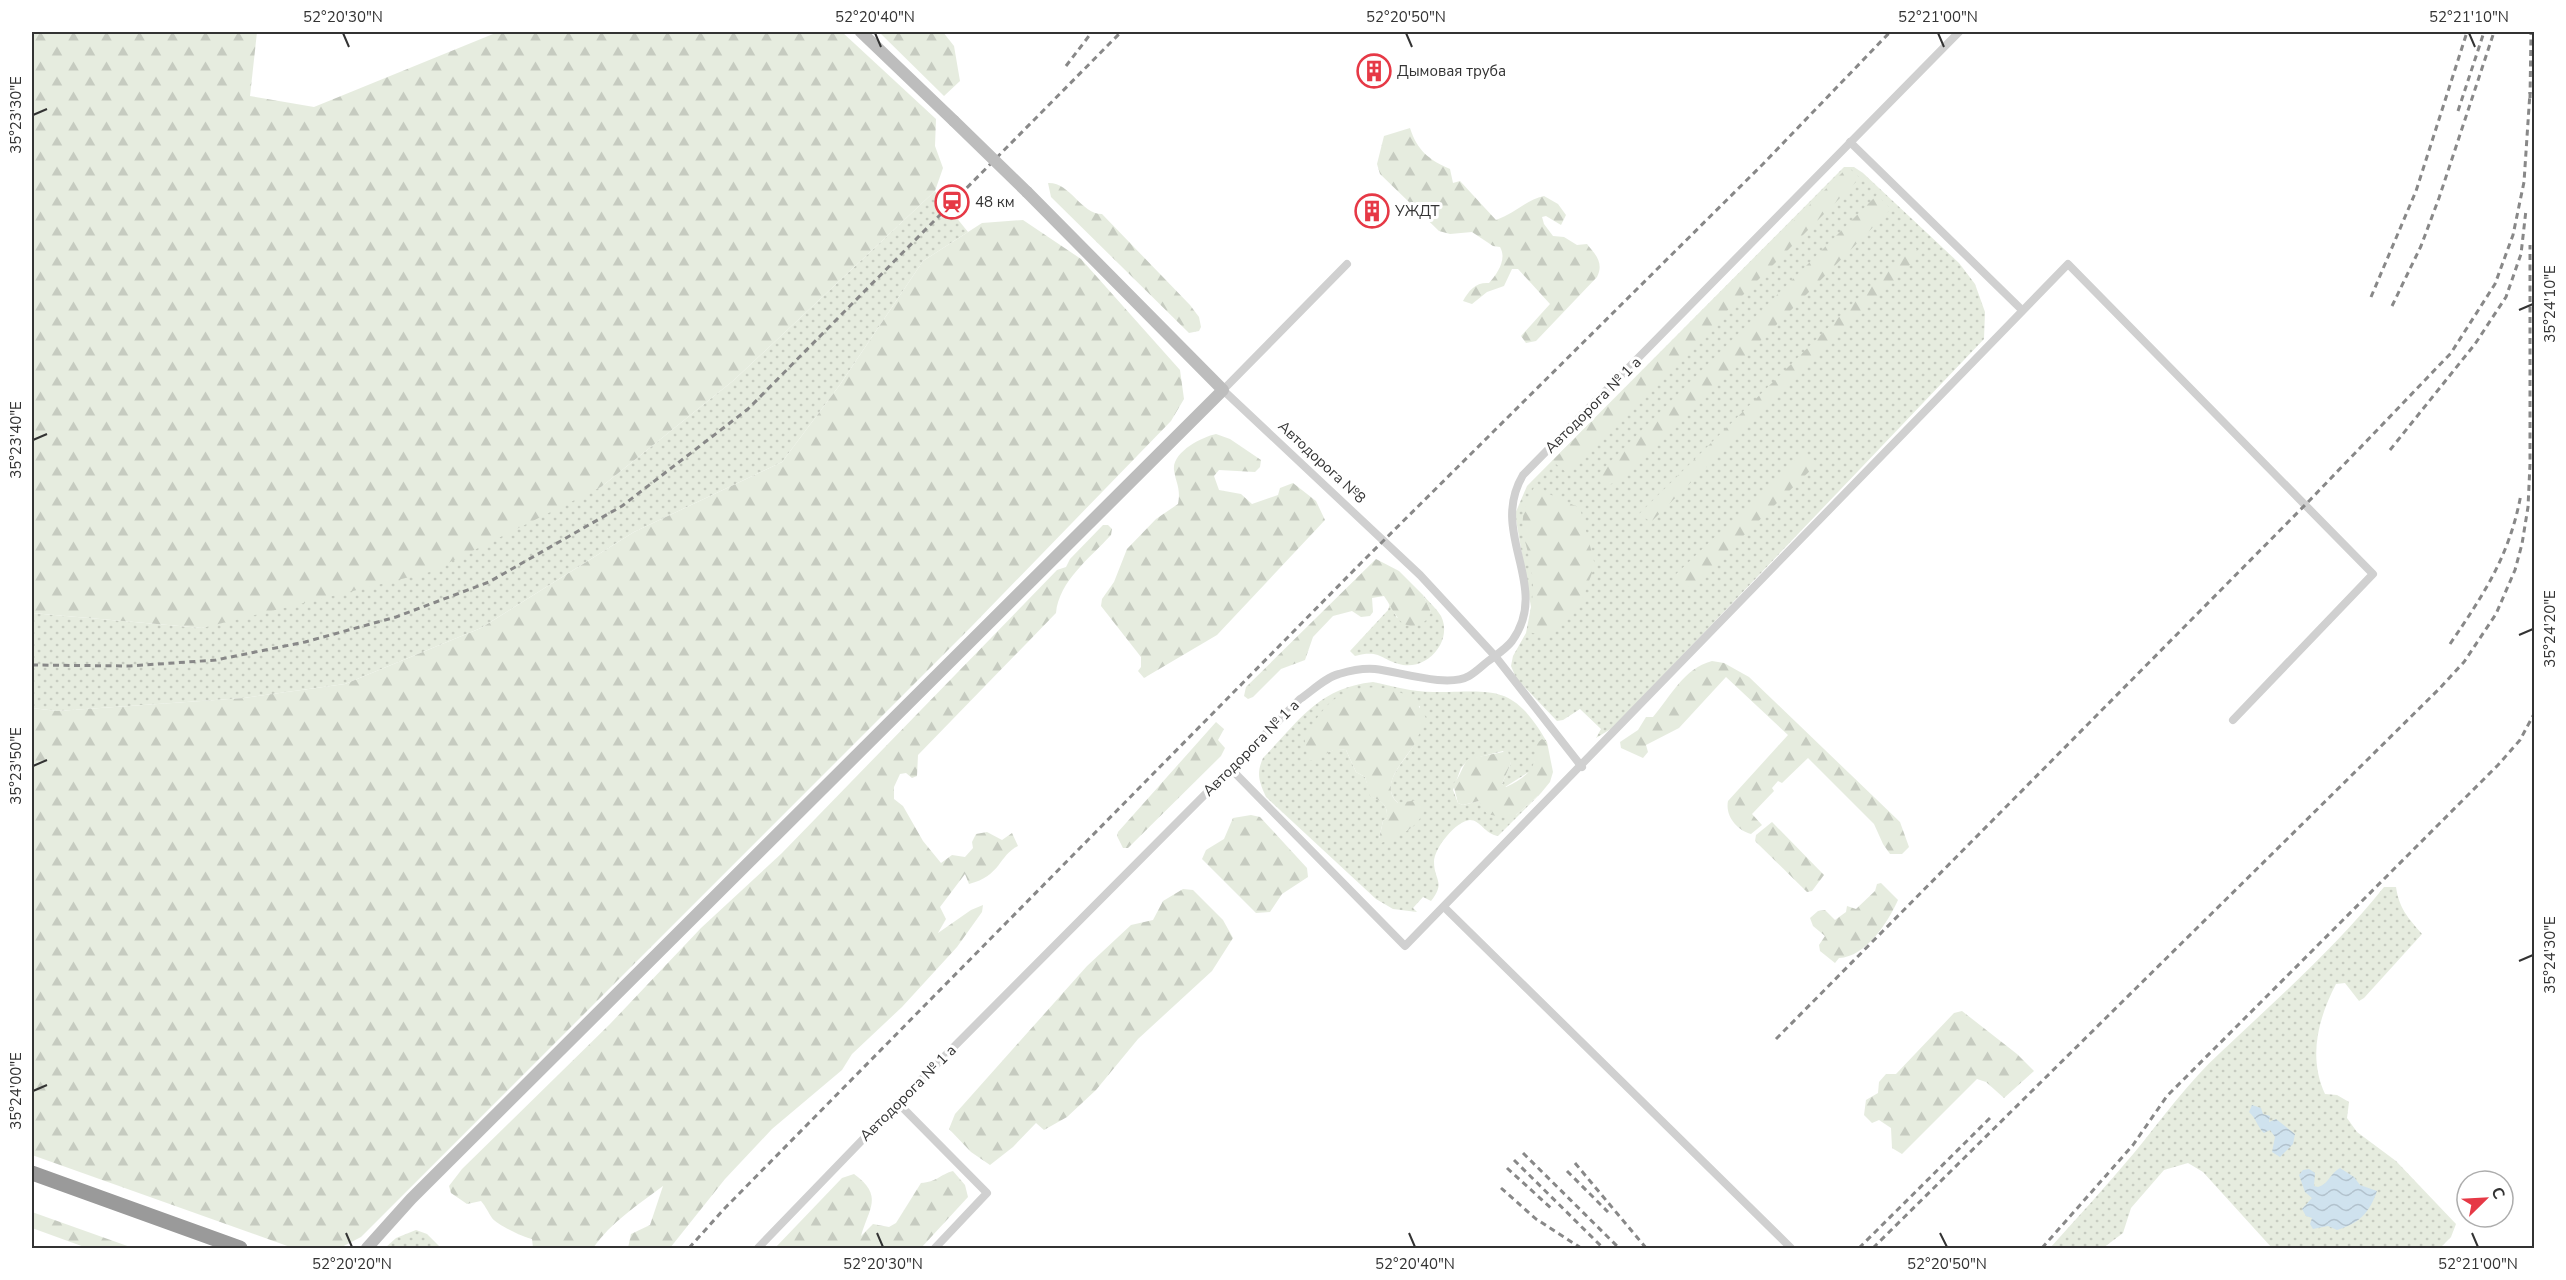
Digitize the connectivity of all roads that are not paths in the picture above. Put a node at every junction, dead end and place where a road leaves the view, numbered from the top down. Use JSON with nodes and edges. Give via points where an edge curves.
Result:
{"nodes":[{"id":1,"x":861,"y":32,"type":"edge"},
{"id":2,"x":1959,"y":32,"type":"edge"},
{"id":3,"x":1850,"y":142,"type":"junction"},
{"id":4,"x":1347,"y":264,"type":"dead end"},
{"id":5,"x":2022,"y":310,"type":"junction"},
{"id":6,"x":1223,"y":390,"type":"junction"},
{"id":7,"x":1495,"y":656,"type":"junction"},
{"id":8,"x":2233,"y":720,"type":"dead end"},
{"id":9,"x":1582,"y":767,"type":"junction"},
{"id":10,"x":1231,"y":769,"type":"junction"},
{"id":11,"x":1444,"y":907,"type":"junction"},
{"id":12,"x":898,"y":1103,"type":"junction"},
{"id":13,"x":32,"y":1173,"type":"edge"},
{"id":14,"x":240,"y":1248,"type":"edge"},
{"id":15,"x":367,"y":1248,"type":"edge"},
{"id":16,"x":758,"y":1248,"type":"edge"},
{"id":17,"x":934,"y":1248,"type":"edge"},
{"id":18,"x":1791,"y":1248,"type":"edge"}],
"edges":[{"from":1,"to":6,"type":"street","name":"Автодорога №8","bridge":true},
{"from":2,"to":3,"type":"street","name":"Автодорога № 1 а"},
{"from":3,"to":5,"type":"street"},
{"from":3,"to":7,"type":"street","name":"Автодорога № 1 а","via":[[1523,475],[1511,504],[1526,608],[1519,630]]},
{"from":4,"to":6,"type":"street"},
{"from":5,"to":8,"type":"street","via":[[2068,264],[2373,574]]},
{"from":5,"to":9,"type":"street"},
{"from":6,"to":7,"type":"street","name":"Автодорога №8","via":[[1420,575]]},
{"from":6,"to":15,"type":"street","via":[[411,1199]]},
{"from":7,"to":9,"type":"street","name":"Автодорога №8"},
{"from":7,"to":10,"type":"street","name":"Автодорога № 1 а","via":[[1468,676],[1450,681],[1372,669],[1337,674],[1300,699]]},
{"from":9,"to":11,"type":"street"},
{"from":10,"to":11,"type":"street","via":[[1405,946]]},
{"from":10,"to":12,"type":"street","name":"Автодорога № 1 а"},
{"from":11,"to":18,"type":"street"},
{"from":12,"to":16,"type":"street","name":"Автодорога № 1 а"},
{"from":12,"to":17,"type":"street","via":[[987,1193]]},
{"from":13,"to":14,"type":"highway"}]}
